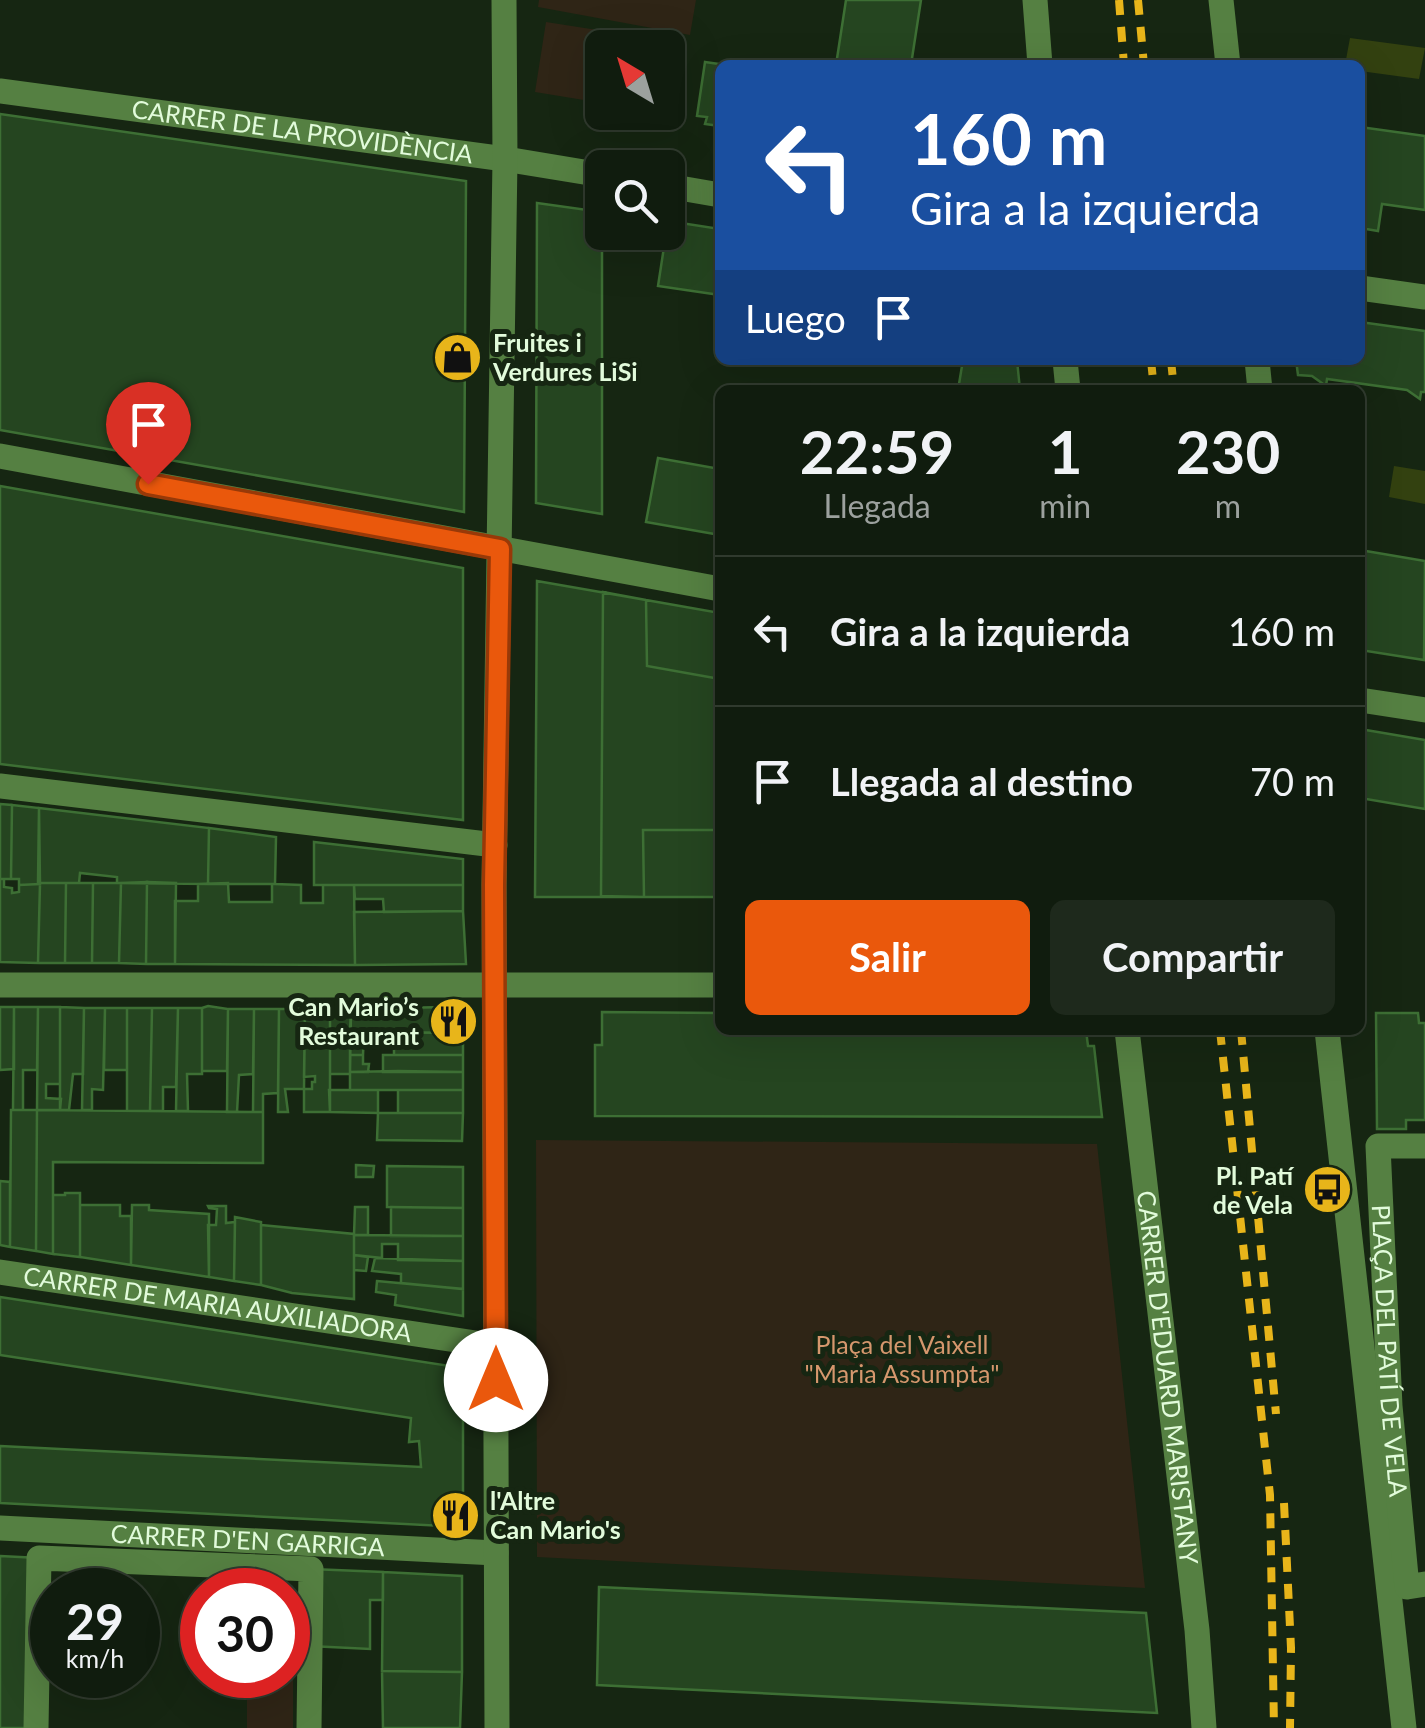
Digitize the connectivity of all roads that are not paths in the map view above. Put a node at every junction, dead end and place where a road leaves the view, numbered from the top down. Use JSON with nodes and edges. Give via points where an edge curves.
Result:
{"nodes":[{"id":1,"x":504,"y":0,"type":"edge"},
{"id":2,"x":1035,"y":0,"type":"edge"},
{"id":3,"x":1222,"y":0,"type":"edge"},
{"id":4,"x":1040,"y":60,"type":"edge"},
{"id":5,"x":1228,"y":60,"type":"edge"},
{"id":6,"x":0,"y":91,"type":"edge"},
{"id":7,"x":505,"y":159,"type":"junction"},
{"id":8,"x":585,"y":173,"type":"edge"},
{"id":9,"x":685,"y":189,"type":"edge"},
{"id":10,"x":715,"y":194,"type":"edge"},
{"id":11,"x":1365,"y":289,"type":"edge"},
{"id":12,"x":1425,"y":298,"type":"edge"},
{"id":13,"x":0,"y":456,"type":"edge"},
{"id":14,"x":500,"y":549,"type":"junction"},
{"id":15,"x":715,"y":588,"type":"edge"},
{"id":16,"x":1365,"y":701,"type":"edge"},
{"id":17,"x":1425,"y":710,"type":"edge"},
{"id":18,"x":0,"y":786,"type":"edge"},
{"id":19,"x":495,"y":844,"type":"junction"},
{"id":20,"x":0,"y":985,"type":"edge"},
{"id":21,"x":494,"y":985,"type":"junction"},
{"id":22,"x":715,"y":985,"type":"edge"},
{"id":23,"x":1128,"y":1035,"type":"edge"},
{"id":24,"x":1329,"y":1035,"type":"edge"},
{"id":25,"x":1425,"y":1146,"type":"edge"},
{"id":26,"x":0,"y":1272,"type":"edge"},
{"id":27,"x":496,"y":1346,"type":"junction"},
{"id":28,"x":0,"y":1528,"type":"edge"},
{"id":29,"x":496,"y":1553,"type":"junction"},
{"id":30,"x":1425,"y":1584,"type":"edge"},
{"id":31,"x":1425,"y":1600,"type":"edge"},
{"id":32,"x":1393,"y":1605,"type":"junction"},
{"id":33,"x":36,"y":1728,"type":"edge"},
{"id":34,"x":309,"y":1728,"type":"edge"},
{"id":35,"x":497,"y":1728,"type":"edge"},
{"id":36,"x":1204,"y":1728,"type":"edge"},
{"id":37,"x":1404,"y":1728,"type":"edge"}],
"edges":[{"from":1,"to":7,"type":"street"},
{"from":2,"to":4,"type":"street"},
{"from":3,"to":5,"type":"street"},
{"from":6,"to":7,"type":"street","name":"CARRER DE LA PROVIDÈNCIA"},
{"from":7,"to":8,"type":"street","name":"CARRER DE LA PROVIDÈNCIA"},
{"from":7,"to":14,"type":"street"},
{"from":9,"to":10,"type":"street"},
{"from":11,"to":12,"type":"street"},
{"from":13,"to":14,"type":"street"},
{"from":14,"to":15,"type":"street"},
{"from":14,"to":19,"type":"street"},
{"from":16,"to":17,"type":"street"},
{"from":18,"to":19,"type":"street"},
{"from":19,"to":21,"type":"street"},
{"from":20,"to":21,"type":"street"},
{"from":21,"to":22,"type":"street"},
{"from":21,"to":27,"type":"street"},
{"from":23,"to":36,"type":"street","name":"CARRER D'EDUARD MARISTANY"},
{"from":24,"to":32,"type":"street"},
{"from":25,"to":30,"type":"street","name":"PLAÇA DEL PATÍ DE VELA","via":[[1378,1146],[1390,1406],[1407,1587]]},
{"from":26,"to":27,"type":"street","name":"CARRER DE MARIA AUXILIADORA"},
{"from":27,"to":29,"type":"street"},
{"from":28,"to":29,"type":"street","name":"CARRER D'EN GARRIGA"},
{"from":29,"to":35,"type":"street"},
{"from":31,"to":32,"type":"street"},
{"from":32,"to":37,"type":"street"},
{"from":33,"to":34,"type":"street","via":[[39,1558],[311,1568]]}]}
